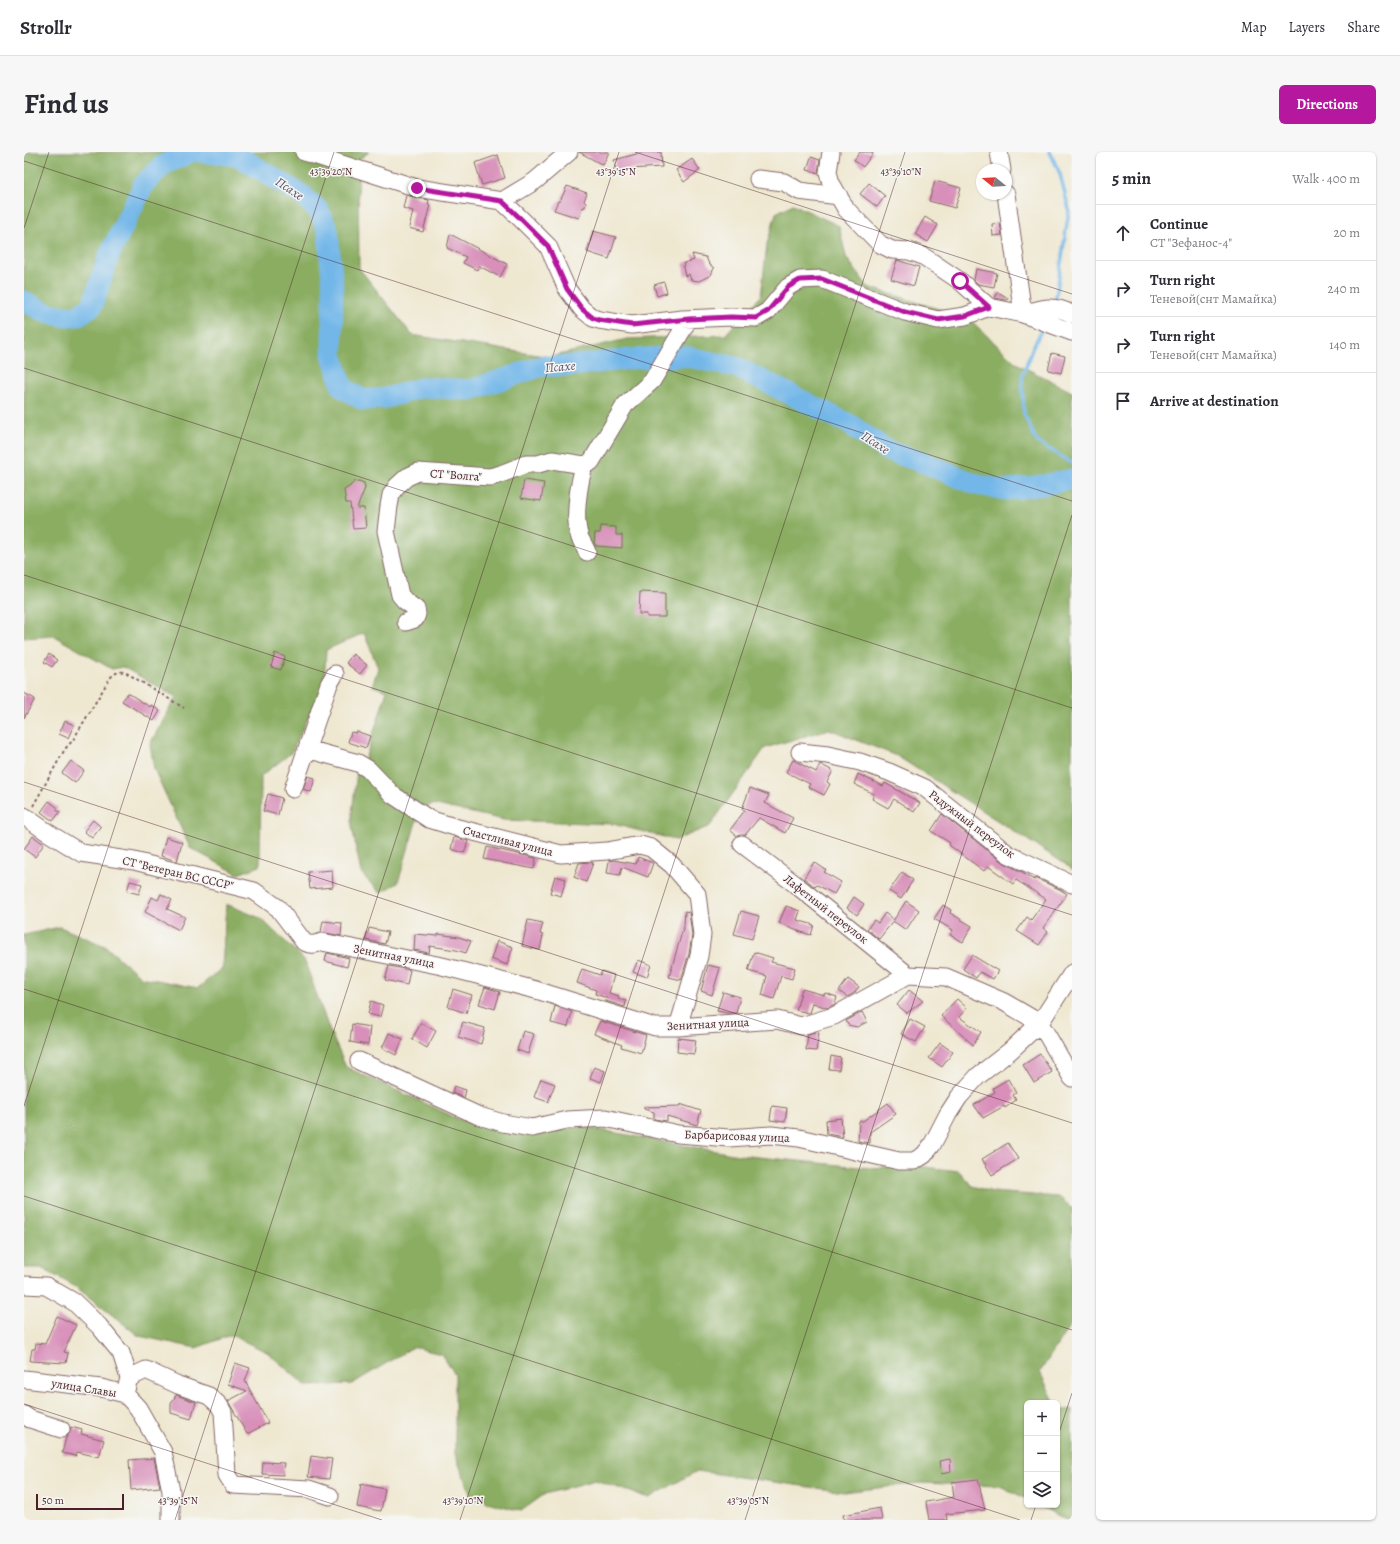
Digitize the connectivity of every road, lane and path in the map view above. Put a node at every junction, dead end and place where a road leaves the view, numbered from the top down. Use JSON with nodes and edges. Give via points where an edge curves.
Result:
{"nodes":[{"id":1,"x":304,"y":152,"type":"edge"},
{"id":2,"x":569,"y":152,"type":"edge"},
{"id":3,"x":831,"y":152,"type":"edge"},
{"id":4,"x":999,"y":152,"type":"edge"},
{"id":5,"x":1001,"y":164,"type":"edge"},
{"id":6,"x":758,"y":179,"type":"dead end"},
{"id":7,"x":839,"y":196,"type":"junction"},
{"id":8,"x":1007,"y":200,"type":"edge"},
{"id":9,"x":502,"y":201,"type":"junction"},
{"id":10,"x":989,"y":307,"type":"junction"},
{"id":11,"x":1072,"y":314,"type":"edge"},
{"id":12,"x":1028,"y":316,"type":"junction"},
{"id":13,"x":689,"y":319,"type":"junction"},
{"id":14,"x":1066,"y":329,"type":"edge"},
{"id":15,"x":584,"y":465,"type":"junction"},
{"id":16,"x":587,"y":552,"type":"dead end"},
{"id":17,"x":406,"y":622,"type":"dead end"},
{"id":18,"x":336,"y":674,"type":"dead end"},
{"id":19,"x":184,"y":708,"type":"dead end"},
{"id":20,"x":307,"y":749,"type":"junction"},
{"id":21,"x":800,"y":752,"type":"dead end"},
{"id":22,"x":293,"y":789,"type":"dead end"},
{"id":23,"x":25,"y":819,"type":"edge"},
{"id":24,"x":742,"y":844,"type":"dead end"},
{"id":25,"x":1072,"y":884,"type":"edge"},
{"id":26,"x":316,"y":945,"type":"joint"},
{"id":27,"x":1072,"y":973,"type":"edge"},
{"id":28,"x":908,"y":975,"type":"junction"},
{"id":29,"x":1040,"y":1023,"type":"junction"},
{"id":30,"x":678,"y":1027,"type":"junction"},
{"id":31,"x":359,"y":1061,"type":"dead end"},
{"id":32,"x":1072,"y":1078,"type":"edge"},
{"id":33,"x":24,"y":1285,"type":"edge"},
{"id":34,"x":129,"y":1378,"type":"junction"},
{"id":35,"x":24,"y":1379,"type":"edge"},
{"id":36,"x":125,"y":1394,"type":"junction"},
{"id":37,"x":24,"y":1415,"type":"edge"},
{"id":38,"x":61,"y":1429,"type":"dead end"},
{"id":39,"x":330,"y":1496,"type":"dead end"},
{"id":40,"x":171,"y":1520,"type":"edge"}],
"edges":[{"from":1,"to":9,"type":"street","via":[[417,188]]},
{"from":2,"to":9,"type":"street","via":[[535,182]]},
{"from":3,"to":7,"type":"street","via":[[828,172]]},
{"from":4,"to":5,"type":"street"},
{"from":6,"to":7,"type":"street","via":[[784,182],[799,191]]},
{"from":7,"to":10,"type":"street","via":[[846,209],[880,244],[892,250],[909,251],[923,256],[960,281]]},
{"from":8,"to":12,"type":"street"},
{"from":9,"to":13,"type":"street","via":[[548,246],[567,289],[582,309],[593,318],[632,325]]},
{"from":10,"to":12,"type":"street"},
{"from":10,"to":13,"type":"street","via":[[965,316],[938,320],[905,312],[840,285],[815,279],[800,280],[788,287],[768,311],[756,318]]},
{"from":11,"to":12,"type":"street","via":[[1065,310],[1042,307]]},
{"from":12,"to":14,"type":"street"},
{"from":13,"to":15,"type":"street","via":[[652,381],[625,405],[591,462]]},
{"from":15,"to":16,"type":"street","via":[[577,511],[580,536]]},
{"from":15,"to":17,"type":"street","name":"СТ \"Волга\"","via":[[552,460],[526,464],[490,477],[418,472],[407,477],[391,495],[386,531],[400,595],[416,609],[415,619]]},
{"from":18,"to":20,"type":"street","via":[[329,684]]},
{"from":19,"to":23,"type":"path","via":[[125,672],[115,673],[65,749]]},
{"from":20,"to":22,"type":"street"},
{"from":20,"to":30,"type":"street","name":"Счастливая улица","via":[[358,763],[368,769],[393,796],[429,819],[458,828],[561,854],[607,851],[640,845],[651,848],[672,865],[697,894],[702,935],[699,956]]},
{"from":21,"to":25,"type":"street","name":"Радужный переулок","via":[[860,762],[925,788],[1008,854]]},
{"from":23,"to":26,"type":"street","name":"СТ \"Ветеран ВС СССР\"","via":[[82,853],[134,860],[254,891],[278,908],[304,942]]},
{"from":24,"to":28,"type":"street","name":"Лафетный переулок"},
{"from":26,"to":30,"type":"street","name":"Зенитная улица","via":[[322,942],[442,966],[536,990],[655,1027]]},
{"from":27,"to":29,"type":"street"},
{"from":28,"to":29,"type":"street","via":[[946,977],[1004,1002]]},
{"from":28,"to":30,"type":"street","name":"Зенитная улица","via":[[834,1016],[801,1026],[777,1020]]},
{"from":29,"to":31,"type":"street","name":"Барбарисовая улица","via":[[958,1097],[932,1145],[924,1155],[914,1161],[900,1161],[799,1138],[770,1135],[729,1138],[678,1134],[605,1118],[567,1120],[532,1128],[503,1123],[473,1113]]},
{"from":29,"to":32,"type":"street"},
{"from":33,"to":34,"type":"street","via":[[46,1286],[74,1302],[99,1326],[121,1353]]},
{"from":34,"to":36,"type":"street"},
{"from":34,"to":39,"type":"street","via":[[146,1370],[209,1396],[219,1405],[223,1412],[227,1475],[233,1485],[309,1489]]},
{"from":35,"to":36,"type":"street","name":"улица Славы","via":[[101,1388]]},
{"from":36,"to":40,"type":"street","name":"улица Славы","via":[[138,1408],[163,1452],[171,1491]]},
{"from":37,"to":38,"type":"street"}]}
